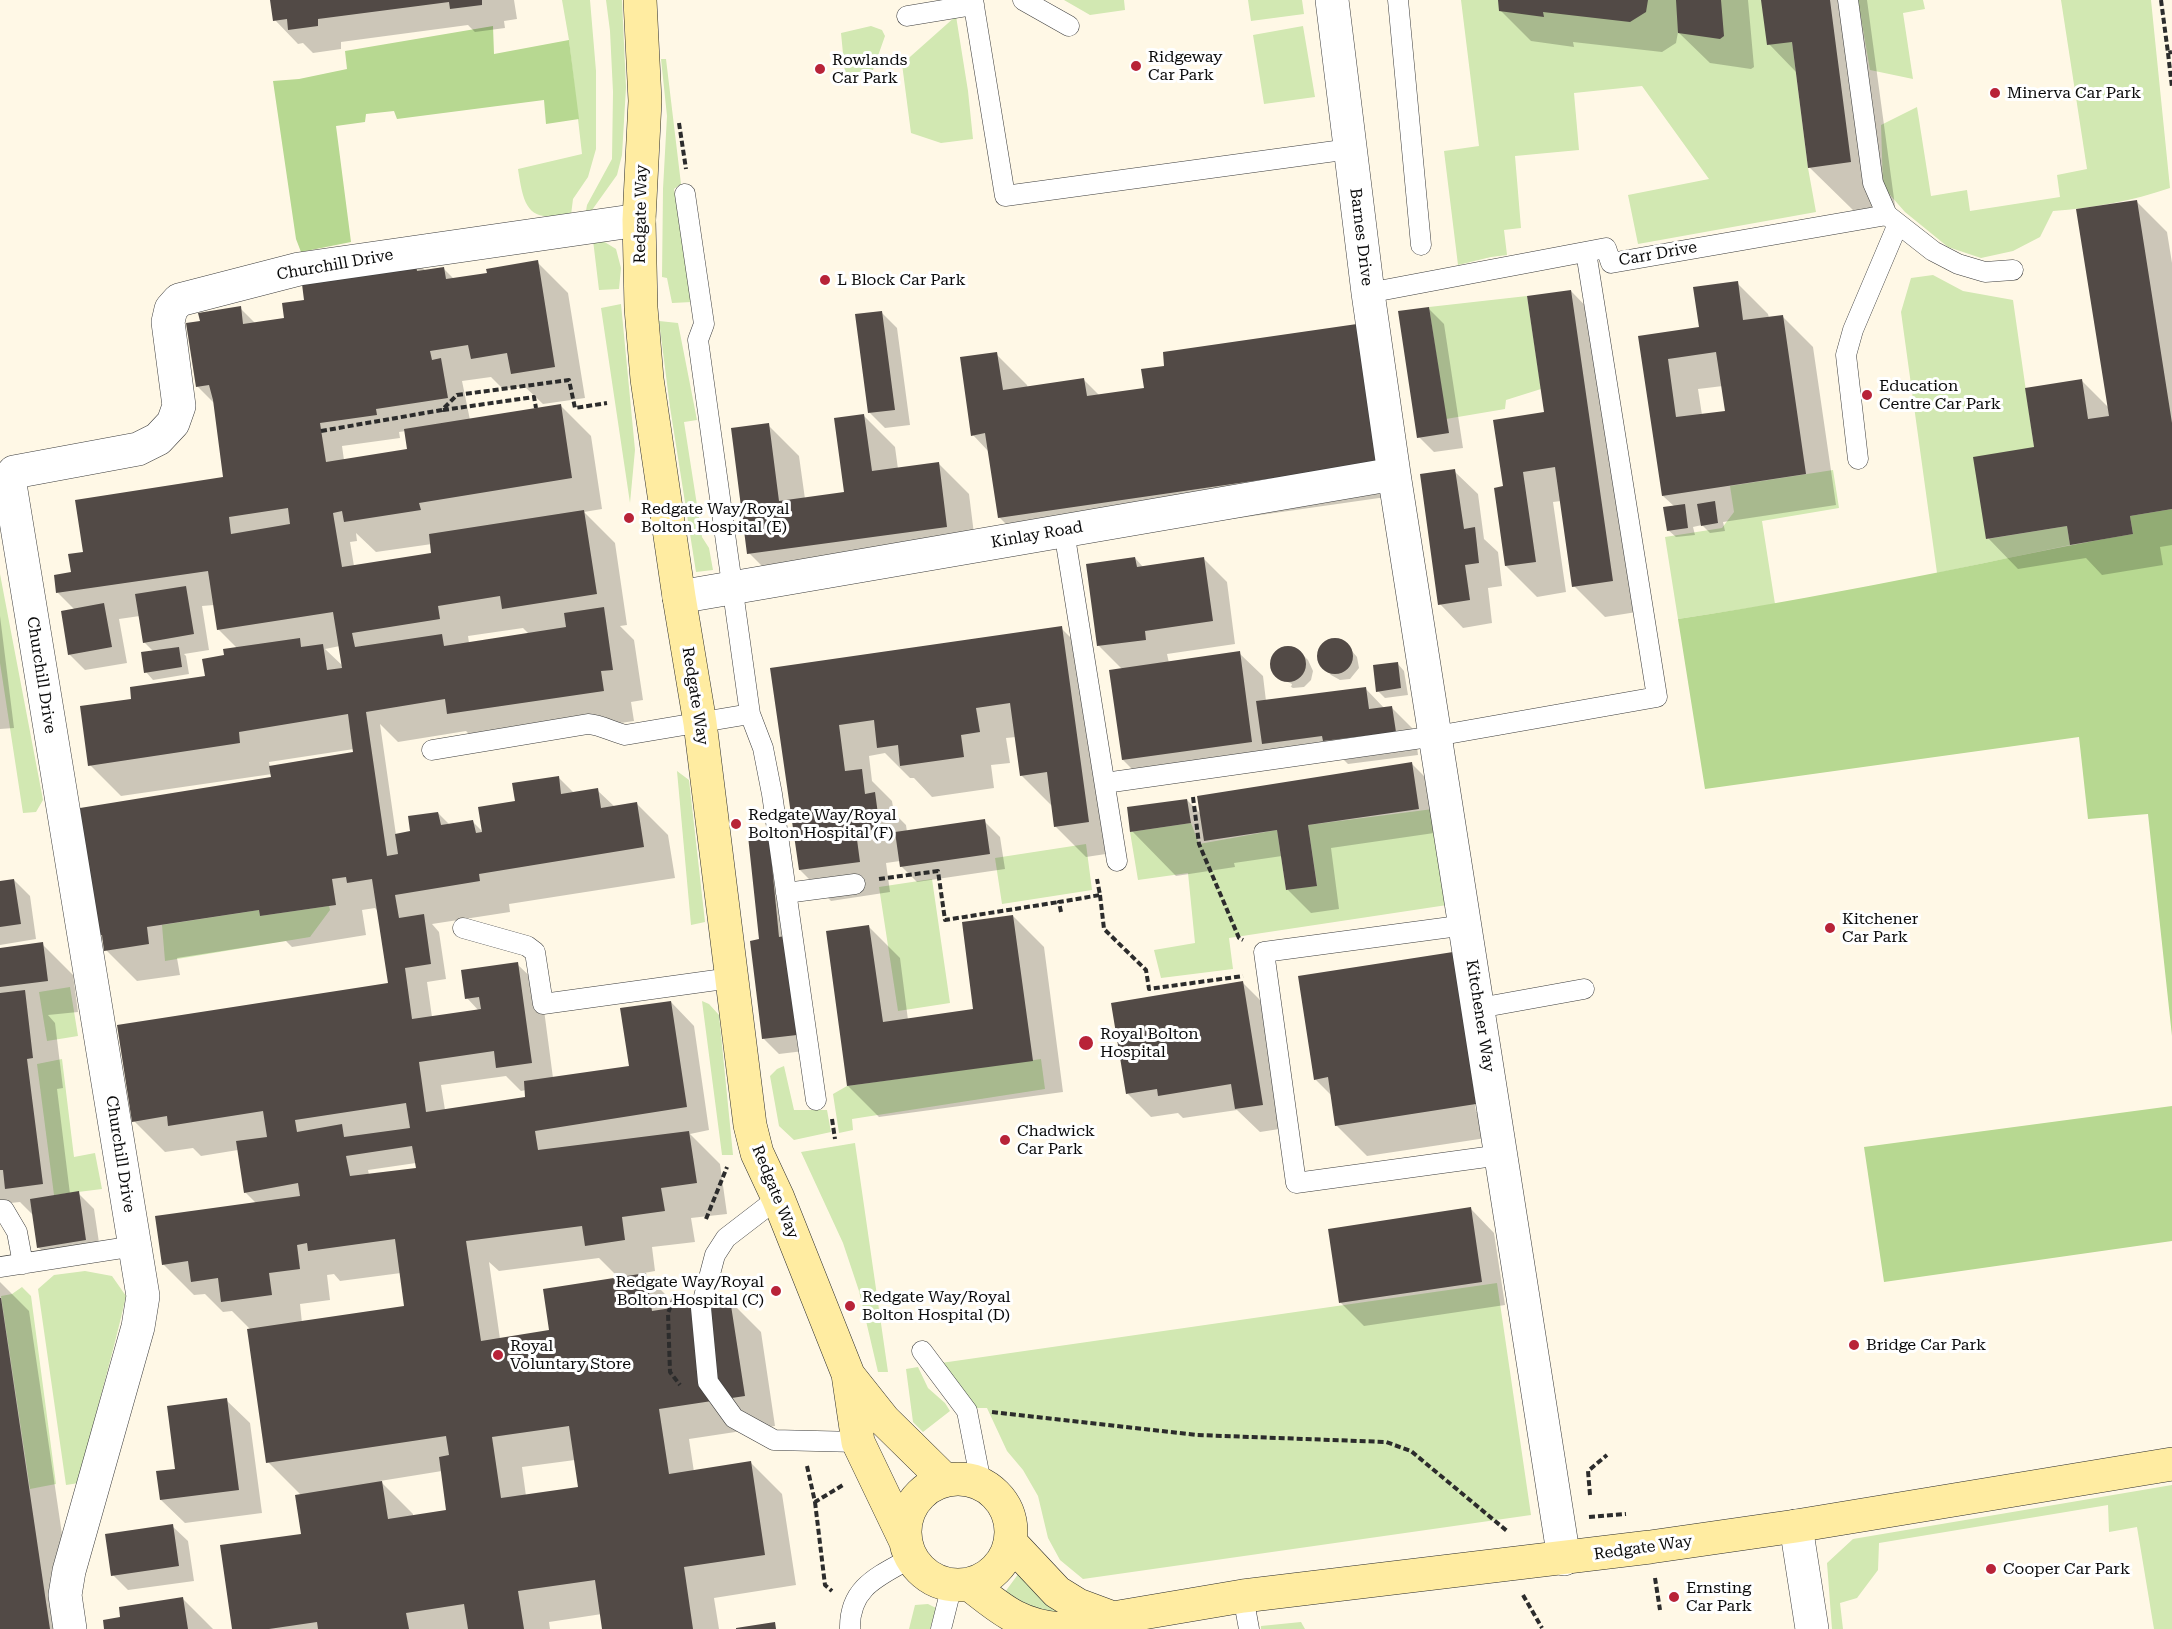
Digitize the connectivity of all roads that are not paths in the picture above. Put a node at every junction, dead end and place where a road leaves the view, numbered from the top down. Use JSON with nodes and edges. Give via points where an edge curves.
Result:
{"nodes":[{"id":1,"x":640,"y":0,"type":"edge"},
{"id":2,"x":1023,"y":0,"type":"edge"},
{"id":3,"x":1332,"y":0,"type":"edge"},
{"id":4,"x":1398,"y":0,"type":"edge"},
{"id":5,"x":1848,"y":0,"type":"edge"},
{"id":6,"x":974,"y":3,"type":"edge"},
{"id":7,"x":907,"y":16,"type":"dead end"},
{"id":8,"x":1069,"y":26,"type":"dead end"},
{"id":9,"x":1350,"y":149,"type":"junction"},
{"id":10,"x":686,"y":194,"type":"dead end"},
{"id":11,"x":1893,"y":219,"type":"junction"},
{"id":12,"x":639,"y":220,"type":"junction"},
{"id":13,"x":1421,"y":245,"type":"dead end"},
{"id":14,"x":1586,"y":252,"type":"junction"},
{"id":15,"x":2013,"y":270,"type":"dead end"},
{"id":16,"x":1368,"y":293,"type":"junction"},
{"id":17,"x":1858,"y":459,"type":"dead end"},
{"id":18,"x":1394,"y":474,"type":"junction"},
{"id":19,"x":1064,"y":531,"type":"junction"},
{"id":20,"x":732,"y":588,"type":"junction"},
{"id":21,"x":679,"y":597,"type":"junction"},
{"id":22,"x":750,"y":714,"type":"junction"},
{"id":23,"x":700,"y":723,"type":"junction"},
{"id":24,"x":1436,"y":736,"type":"junction"},
{"id":25,"x":432,"y":750,"type":"dead end"},
{"id":26,"x":1105,"y":783,"type":"junction"},
{"id":27,"x":1117,"y":861,"type":"road end"},
{"id":28,"x":855,"y":884,"type":"road end"},
{"id":29,"x":786,"y":893,"type":"junction"},
{"id":30,"x":1466,"y":925,"type":"junction"},
{"id":31,"x":463,"y":928,"type":"dead end"},
{"id":32,"x":731,"y":978,"type":"junction"},
{"id":33,"x":1584,"y":989,"type":"dead end"},
{"id":34,"x":1479,"y":1008,"type":"junction"},
{"id":35,"x":816,"y":1100,"type":"dead end"},
{"id":36,"x":1502,"y":1155,"type":"junction"},
{"id":37,"x":778,"y":1198,"type":"junction"},
{"id":38,"x":0,"y":1210,"type":"edge"},
{"id":39,"x":135,"y":1246,"type":"junction"},
{"id":40,"x":23,"y":1264,"type":"junction"},
{"id":41,"x":0,"y":1267,"type":"edge"},
{"id":42,"x":922,"y":1351,"type":"dead end"},
{"id":43,"x":848,"y":1374,"type":"junction"},
{"id":44,"x":864,"y":1456,"type":"junction"},
{"id":45,"x":2172,"y":1464,"type":"edge"},
{"id":46,"x":945,"y":1480,"type":"junction"},
{"id":47,"x":981,"y":1483,"type":"junction"},
{"id":48,"x":1796,"y":1526,"type":"junction"},
{"id":49,"x":1011,"y":1543,"type":"junction"},
{"id":50,"x":908,"y":1549,"type":"junction"},
{"id":51,"x":1564,"y":1559,"type":"junction"},
{"id":52,"x":960,"y":1585,"type":"junction"},
{"id":53,"x":1243,"y":1596,"type":"junction"},
{"id":54,"x":1113,"y":1618,"type":"junction"},
{"id":55,"x":1011,"y":1626,"type":"edge"},
{"id":56,"x":70,"y":1629,"type":"edge"},
{"id":57,"x":849,"y":1629,"type":"edge"},
{"id":58,"x":941,"y":1629,"type":"edge"},
{"id":59,"x":1061,"y":1629,"type":"edge"},
{"id":60,"x":1067,"y":1629,"type":"edge"},
{"id":61,"x":1249,"y":1629,"type":"edge"},
{"id":62,"x":1812,"y":1629,"type":"edge"}],
"edges":[{"from":1,"to":12,"type":"street","name":"Redgate Way","via":[[645,101]]},
{"from":2,"to":8,"type":"lane"},
{"from":3,"to":9,"type":"street","name":"Barnes Drive"},
{"from":4,"to":13,"type":"lane"},
{"from":5,"to":11,"type":"lane","via":[[1873,183]]},
{"from":6,"to":7,"type":"lane"},
{"from":6,"to":9,"type":"lane","via":[[1005,196]]},
{"from":9,"to":16,"type":"street","name":"Barnes Drive"},
{"from":10,"to":20,"type":"lane","via":[[704,324],[698,340]]},
{"from":11,"to":14,"type":"lane","name":"Carr Drive","via":[[1611,263],[1606,248]]},
{"from":11,"to":15,"type":"lane","via":[[1932,250],[1958,264],[1984,272]]},
{"from":11,"to":17,"type":"lane","via":[[1846,355]]},
{"from":12,"to":21,"type":"street","name":"Redgate Way","via":[[640,308],[647,379]]},
{"from":12,"to":39,"type":"street","name":"Churchill Drive","via":[[299,269],[179,300],[171,309],[168,322],[179,406],[173,423],[158,439],[138,449],[14,472],[9,478]]},
{"from":14,"to":16,"type":"lane","name":"Carr Drive"},
{"from":14,"to":24,"type":"lane","via":[[1657,697]]},
{"from":16,"to":18,"type":"street","name":"Barnes Drive"},
{"from":18,"to":19,"type":"street","name":"Kinlay Road"},
{"from":18,"to":24,"type":"street","name":"Kitchener Way"},
{"from":19,"to":20,"type":"street","name":"Kinlay Road"},
{"from":19,"to":26,"type":"lane"},
{"from":20,"to":21,"type":"street","name":"Kinlay Road"},
{"from":20,"to":22,"type":"lane"},
{"from":21,"to":23,"type":"street","name":"Redgate Way"},
{"from":22,"to":23,"type":"lane"},
{"from":22,"to":29,"type":"lane","via":[[763,748]]},
{"from":23,"to":25,"type":"lane","via":[[625,735],[588,724]]},
{"from":23,"to":32,"type":"street","name":"Redgate Way"},
{"from":24,"to":26,"type":"lane"},
{"from":24,"to":30,"type":"street","name":"Kitchener Way"},
{"from":26,"to":27,"type":"lane"},
{"from":28,"to":29,"type":"lane"},
{"from":29,"to":35,"type":"lane"},
{"from":30,"to":34,"type":"street","name":"Kitchener Way"},
{"from":30,"to":36,"type":"lane","via":[[1264,952],[1296,1183]]},
{"from":31,"to":32,"type":"lane","via":[[527,946],[535,952],[543,1004]]},
{"from":32,"to":37,"type":"street","name":"Redgate Way","via":[[750,1125],[757,1154]]},
{"from":33,"to":34,"type":"lane"},
{"from":34,"to":36,"type":"street","name":"Kitchener Way"},
{"from":36,"to":51,"type":"street","name":"Kitchener Way"},
{"from":37,"to":43,"type":"street","name":"Redgate Way"},
{"from":37,"to":44,"type":"lane","via":[[726,1238],[715,1255],[701,1308],[708,1382],[734,1418],[774,1440]]},
{"from":38,"to":40,"type":"lane","via":[[4,1210],[17,1232]]},
{"from":39,"to":40,"type":"lane"},
{"from":39,"to":56,"type":"street","name":"Churchill Drive","via":[[143,1296],[138,1327],[69,1570],[65,1595]]},
{"from":40,"to":41,"type":"lane"},
{"from":42,"to":47,"type":"lane","via":[[967,1411]]},
{"from":43,"to":44,"type":"street","name":"Redgate Way"},
{"from":43,"to":46,"type":"street","name":"Redgate Way","via":[[884,1420]]},
{"from":44,"to":50,"type":"street","name":"Redgate Way"},
{"from":45,"to":48,"type":"street","name":"Redgate Way"},
{"from":46,"to":47,"type":"street","via":[[963,1478]]},
{"from":46,"to":50,"type":"street","via":[[930,1486],[914,1503],[904,1525]]},
{"from":47,"to":49,"type":"street","via":[[996,1493],[1006,1508]]},
{"from":48,"to":51,"type":"street","name":"Redgate Way"},
{"from":48,"to":62,"type":"street"},
{"from":49,"to":52,"type":"street","via":[[996,1570],[984,1579]]},
{"from":49,"to":54,"type":"street","name":"Redgate Way","via":[[1057,1592]]},
{"from":50,"to":52,"type":"street","name":"Redgate Way","via":[[928,1576]]},
{"from":50,"to":57,"type":"lane","via":[[858,1595],[849,1614]]},
{"from":51,"to":53,"type":"street","name":"Redgate Way"},
{"from":52,"to":55,"type":"street","name":"Redgate Way","via":[[1002,1610]]},
{"from":52,"to":58,"type":"lane"},
{"from":53,"to":54,"type":"street","name":"Redgate Way"},
{"from":53,"to":61,"type":"lane"},
{"from":54,"to":60,"type":"street","name":"Redgate Way","via":[[1093,1627]]},
{"from":55,"to":59,"type":"street","name":"Redgate Way"}]}
